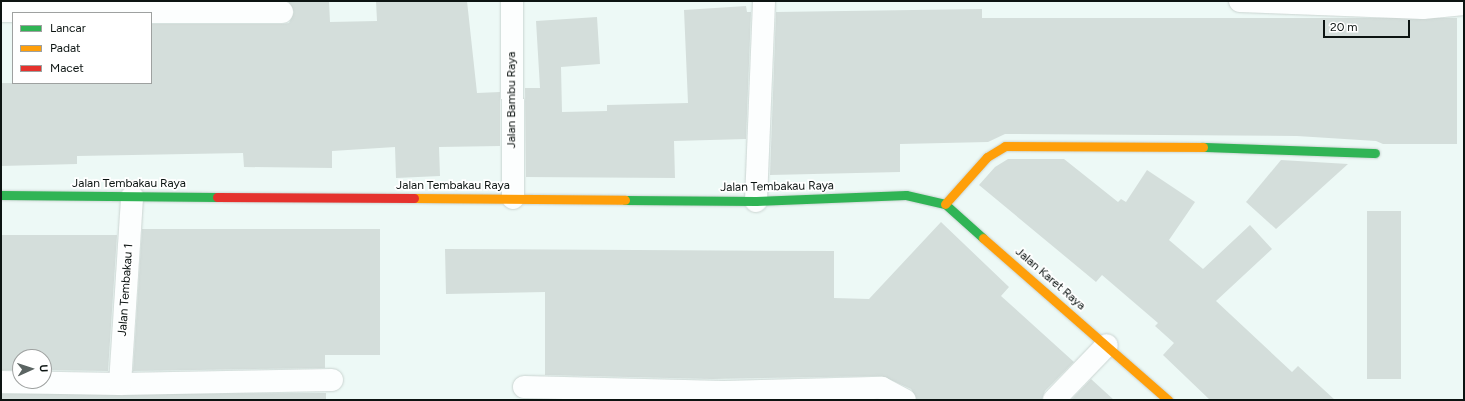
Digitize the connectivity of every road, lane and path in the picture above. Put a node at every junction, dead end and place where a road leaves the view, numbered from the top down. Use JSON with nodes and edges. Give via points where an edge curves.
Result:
{"nodes":[{"id":1,"x":512,"y":1,"type":"edge"},
{"id":2,"x":764,"y":1,"type":"edge"},
{"id":3,"x":1240,"y":1,"type":"edge"},
{"id":4,"x":1277,"y":2,"type":"edge"},
{"id":5,"x":1464,"y":4,"type":"edge"},
{"id":6,"x":1424,"y":5,"type":"edge"},
{"id":7,"x":209,"y":7,"type":"edge"},
{"id":8,"x":1,"y":11,"type":"edge"},
{"id":9,"x":282,"y":12,"type":"dead end"},
{"id":10,"x":1375,"y":153,"type":"dead end"},
{"id":11,"x":1,"y":195,"type":"edge"},
{"id":12,"x":906,"y":195,"type":"joint"},
{"id":13,"x":132,"y":196,"type":"junction"},
{"id":14,"x":513,"y":198,"type":"junction"},
{"id":15,"x":756,"y":201,"type":"junction"},
{"id":16,"x":945,"y":204,"type":"junction"},
{"id":17,"x":1108,"y":345,"type":"junction"},
{"id":18,"x":332,"y":380,"type":"dead end"},
{"id":19,"x":1,"y":382,"type":"edge"},
{"id":20,"x":120,"y":384,"type":"junction"},
{"id":21,"x":524,"y":387,"type":"dead end"},
{"id":22,"x":221,"y":391,"type":"edge"},
{"id":23,"x":98,"y":392,"type":"edge"},
{"id":24,"x":597,"y":393,"type":"edge"},
{"id":25,"x":842,"y":394,"type":"edge"},
{"id":26,"x":724,"y":396,"type":"edge"},
{"id":27,"x":905,"y":400,"type":"edge"},
{"id":28,"x":1054,"y":400,"type":"edge"},
{"id":29,"x":1168,"y":400,"type":"edge"}],
"edges":[{"from":1,"to":14,"type":"street","name":"Jalan Bambu Raya"},
{"from":2,"to":15,"type":"street"},
{"from":3,"to":4,"type":"street"},
{"from":4,"to":6,"type":"street"},
{"from":5,"to":6,"type":"street"},
{"from":7,"to":8,"type":"street"},
{"from":7,"to":9,"type":"street"},
{"from":10,"to":16,"type":"street","via":[[1297,148],[1005,146],[987,157]]},
{"from":11,"to":13,"type":"street","name":"Jalan Tembakau Raya"},
{"from":12,"to":15,"type":"street","name":"Jalan Tembakau Raya"},
{"from":12,"to":16,"type":"street","name":"Jalan Karet Raya"},
{"from":13,"to":14,"type":"street","name":"Jalan Tembakau Raya"},
{"from":13,"to":20,"type":"street","name":"Jalan Tembakau 1"},
{"from":14,"to":15,"type":"street","name":"Jalan Tembakau Raya"},
{"from":16,"to":17,"type":"street","name":"Jalan Karet Raya"},
{"from":17,"to":28,"type":"street"},
{"from":17,"to":29,"type":"street","name":"Jalan Karet Raya"},
{"from":18,"to":22,"type":"street"},
{"from":19,"to":23,"type":"street"},
{"from":20,"to":22,"type":"street"},
{"from":20,"to":23,"type":"street"},
{"from":21,"to":24,"type":"street"},
{"from":24,"to":26,"type":"street"},
{"from":25,"to":26,"type":"street"},
{"from":25,"to":27,"type":"street","via":[[882,388]]}]}
